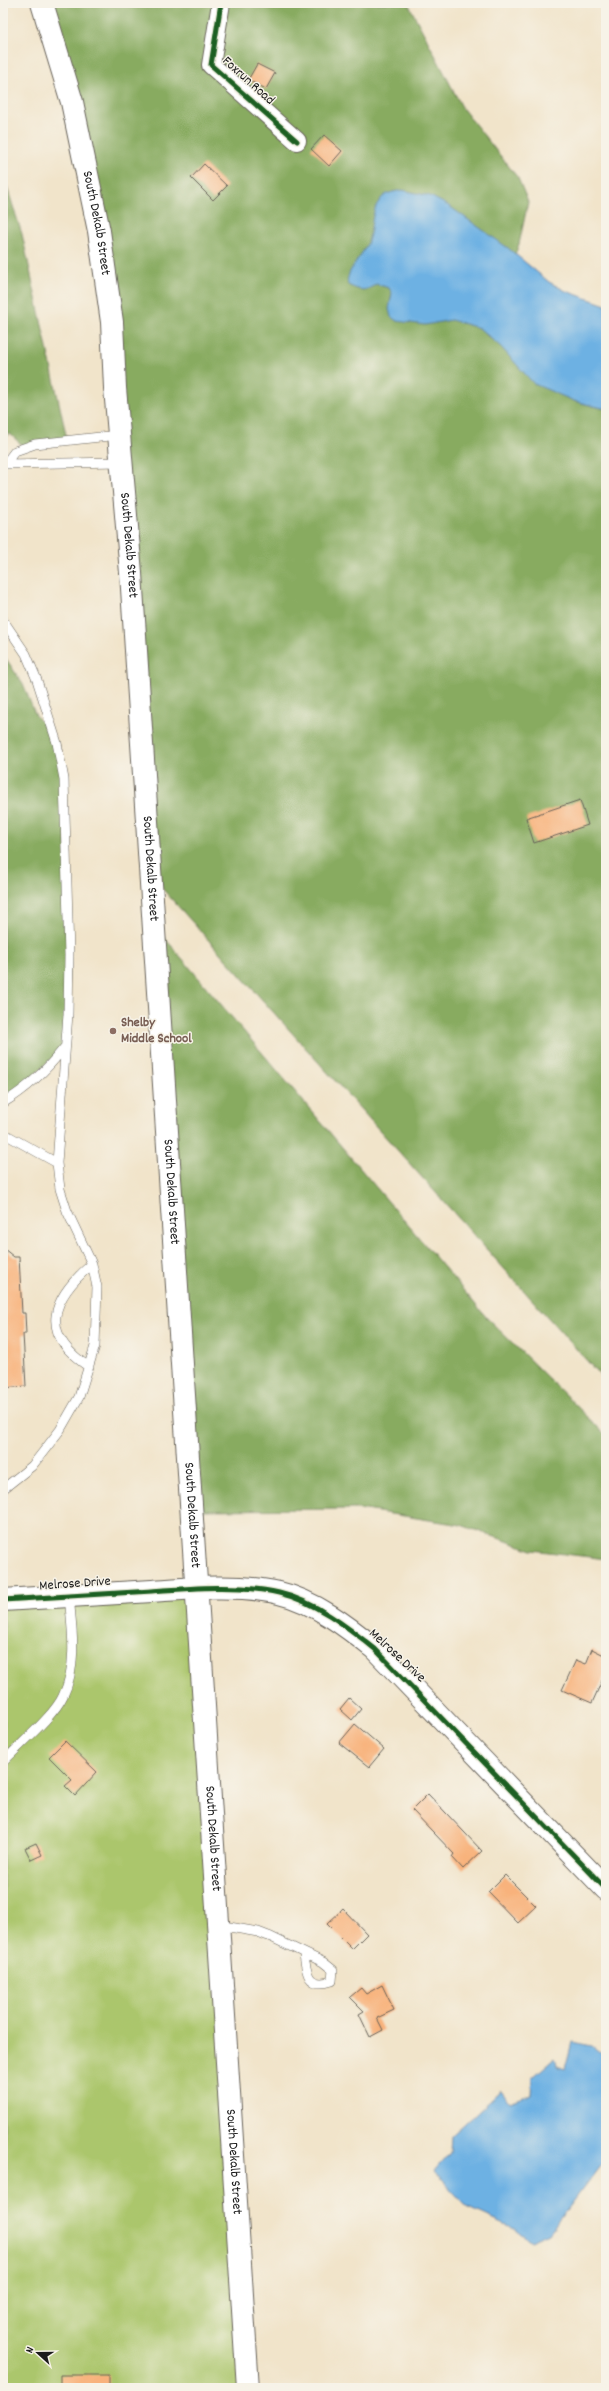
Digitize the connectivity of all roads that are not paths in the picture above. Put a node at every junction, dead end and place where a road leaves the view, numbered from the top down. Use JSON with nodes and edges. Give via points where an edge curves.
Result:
{"nodes":[{"id":1,"x":42,"y":3,"type":"edge"},
{"id":2,"x":221,"y":3,"type":"edge"},
{"id":3,"x":297,"y":141,"type":"dead end"},
{"id":4,"x":119,"y":435,"type":"junction"},
{"id":5,"x":121,"y":462,"type":"junction"},
{"id":6,"x":4,"y":465,"type":"edge"},
{"id":7,"x":3,"y":620,"type":"edge"},
{"id":8,"x":64,"y":1048,"type":"junction"},
{"id":9,"x":3,"y":1103,"type":"edge"},
{"id":10,"x":3,"y":1133,"type":"edge"},
{"id":11,"x":57,"y":1163,"type":"junction"},
{"id":12,"x":92,"y":1264,"type":"junction"},
{"id":13,"x":89,"y":1367,"type":"junction"},
{"id":14,"x":3,"y":1489,"type":"edge"},
{"id":15,"x":195,"y":1588,"type":"junction"},
{"id":16,"x":70,"y":1596,"type":"junction"},
{"id":17,"x":3,"y":1600,"type":"edge"},
{"id":18,"x":3,"y":1762,"type":"edge"},
{"id":19,"x":606,"y":1889,"type":"edge"},
{"id":20,"x":218,"y":1925,"type":"junction"},
{"id":21,"x":304,"y":1954,"type":"dead end"},
{"id":22,"x":248,"y":2388,"type":"edge"}],
"edges":[{"from":1,"to":4,"type":"main road","name":"South Dekalb Street","via":[[72,102],[98,231],[112,322]]},
{"from":2,"to":3,"type":"street","name":"Foxrun Road","via":[[211,65]]},
{"from":4,"to":5,"type":"main road","name":"South Dekalb Street"},
{"from":4,"to":6,"type":"lane","via":[[35,444],[15,451]]},
{"from":5,"to":6,"type":"lane"},
{"from":5,"to":15,"type":"main road","name":"South Dekalb Street","via":[[131,573]]},
{"from":7,"to":8,"type":"lane","via":[[26,654],[37,680],[57,743],[64,779],[69,955],[68,1014]]},
{"from":8,"to":9,"type":"lane","via":[[45,1073],[25,1090]]},
{"from":8,"to":11,"type":"lane"},
{"from":10,"to":11,"type":"lane"},
{"from":11,"to":12,"type":"lane","via":[[60,1189],[67,1211]]},
{"from":12,"to":13,"type":"lane","via":[[97,1295],[95,1346]]},
{"from":12,"to":13,"type":"lane","via":[[75,1278],[64,1292],[57,1309],[56,1322],[62,1345],[73,1357]]},
{"from":13,"to":14,"type":"lane","via":[[79,1397],[60,1430],[32,1466]]},
{"from":15,"to":16,"type":"main road","name":"Melrose Drive"},
{"from":15,"to":19,"type":"main road","name":"Melrose Drive","via":[[279,1593],[298,1599],[358,1635],[404,1677]]},
{"from":15,"to":20,"type":"main road","name":"South Dekalb Street"},
{"from":16,"to":17,"type":"main road","name":"Melrose Drive"},
{"from":16,"to":18,"type":"lane","via":[[73,1647],[63,1697]]},
{"from":20,"to":21,"type":"lane","via":[[258,1932]]},
{"from":20,"to":22,"type":"main road","name":"South Dekalb Street"}]}
